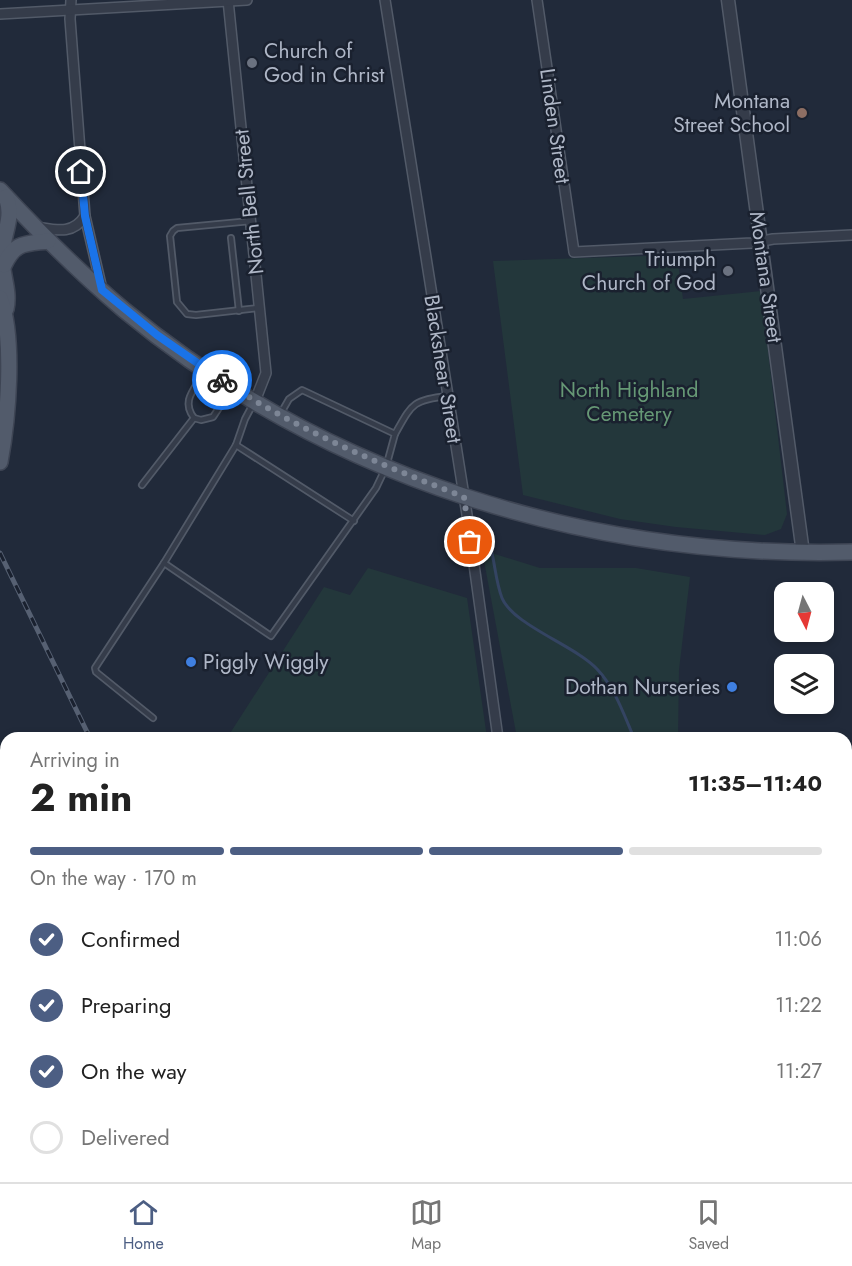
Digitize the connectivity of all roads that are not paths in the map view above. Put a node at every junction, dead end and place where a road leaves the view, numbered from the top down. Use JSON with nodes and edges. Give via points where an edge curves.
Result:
{"nodes":[{"id":1,"x":248,"y":0,"type":"edge"},
{"id":2,"x":385,"y":0,"type":"edge"},
{"id":3,"x":537,"y":0,"type":"edge"},
{"id":4,"x":728,"y":0,"type":"edge"},
{"id":5,"x":228,"y":1,"type":"edge"},
{"id":6,"x":70,"y":5,"type":"edge"},
{"id":7,"x":0,"y":14,"type":"edge"},
{"id":8,"x":2,"y":192,"type":"edge"},
{"id":9,"x":85,"y":216,"type":"junction"},
{"id":10,"x":17,"y":218,"type":"edge"},
{"id":11,"x":251,"y":221,"type":"junction"},
{"id":12,"x":852,"y":235,"type":"edge"},
{"id":13,"x":231,"y":238,"type":"dead end"},
{"id":14,"x":48,"y":241,"type":"junction"},
{"id":15,"x":761,"y":242,"type":"junction"},
{"id":16,"x":3,"y":268,"type":"junction"},
{"id":17,"x":102,"y":290,"type":"junction"},
{"id":18,"x":3,"y":305,"type":"edge"},
{"id":19,"x":260,"y":309,"type":"junction"},
{"id":20,"x":239,"y":311,"type":"junction"},
{"id":21,"x":206,"y":370,"type":"junction"},
{"id":22,"x":232,"y":387,"type":"junction"},
{"id":23,"x":448,"y":396,"type":"junction"},
{"id":24,"x":255,"y":401,"type":"junction"},
{"id":25,"x":279,"y":416,"type":"junction"},
{"id":26,"x":194,"y":418,"type":"junction"},
{"id":27,"x":395,"y":434,"type":"junction"},
{"id":28,"x":236,"y":445,"type":"junction"},
{"id":29,"x":0,"y":462,"type":"edge"},
{"id":30,"x":386,"y":467,"type":"junction"},
{"id":31,"x":142,"y":485,"type":"dead end"},
{"id":32,"x":464,"y":497,"type":"junction"},
{"id":33,"x":354,"y":521,"type":"junction"},
{"id":34,"x":852,"y":552,"type":"edge"},
{"id":35,"x":803,"y":554,"type":"junction"},
{"id":36,"x":164,"y":563,"type":"junction"},
{"id":37,"x":153,"y":718,"type":"dead end"},
{"id":38,"x":497,"y":732,"type":"edge"}],
"edges":[{"from":1,"to":5,"type":"street"},
{"from":2,"to":23,"type":"street","name":"Blackshear Street"},
{"from":3,"to":15,"type":"street","name":"Linden Street","via":[[574,252]]},
{"from":4,"to":15,"type":"street","name":"Montana Street"},
{"from":5,"to":6,"type":"street"},
{"from":5,"to":11,"type":"street","name":"North Bell Street"},
{"from":6,"to":7,"type":"street"},
{"from":6,"to":9,"type":"street"},
{"from":8,"to":10,"type":"main road"},
{"from":9,"to":10,"type":"street","via":[[75,228],[67,230]]},
{"from":9,"to":17,"type":"street"},
{"from":10,"to":14,"type":"main road"},
{"from":10,"to":16,"type":"main road","via":[[2,256]]},
{"from":11,"to":19,"type":"street","name":"North Bell Street"},
{"from":11,"to":20,"type":"lane","via":[[177,228],[170,236],[176,298],[182,309],[196,315]]},
{"from":12,"to":15,"type":"street"},
{"from":13,"to":20,"type":"lane"},
{"from":14,"to":16,"type":"main road","via":[[17,247]]},
{"from":14,"to":17,"type":"main road"},
{"from":15,"to":35,"type":"street","name":"Montana Street"},
{"from":16,"to":18,"type":"main road","via":[[8,297]]},
{"from":17,"to":21,"type":"main road"},
{"from":18,"to":29,"type":"main road","via":[[7,397]]},
{"from":19,"to":20,"type":"lane"},
{"from":19,"to":24,"type":"street","name":"North Bell Street","via":[[266,373]]},
{"from":21,"to":22,"type":"main road"},
{"from":21,"to":26,"type":"lane","via":[[187,402]]},
{"from":22,"to":24,"type":"main road"},
{"from":22,"to":26,"type":"lane","via":[[213,417]]},
{"from":23,"to":27,"type":"lane","via":[[424,399],[410,408]]},
{"from":23,"to":32,"type":"street","name":"Blackshear Street"},
{"from":24,"to":25,"type":"main road"},
{"from":24,"to":28,"type":"lane"},
{"from":25,"to":27,"type":"lane","via":[[290,399],[302,390]]},
{"from":25,"to":30,"type":"main road"},
{"from":26,"to":31,"type":"lane"},
{"from":27,"to":30,"type":"lane"},
{"from":28,"to":33,"type":"lane"},
{"from":28,"to":36,"type":"lane"},
{"from":30,"to":32,"type":"main road"},
{"from":30,"to":33,"type":"lane"},
{"from":32,"to":35,"type":"main road","via":[[546,520],[637,539]]},
{"from":32,"to":38,"type":"street","name":"Blackshear Street"},
{"from":33,"to":36,"type":"lane","via":[[271,636]]},
{"from":34,"to":35,"type":"main road"},
{"from":36,"to":37,"type":"lane","via":[[95,669]]}]}
